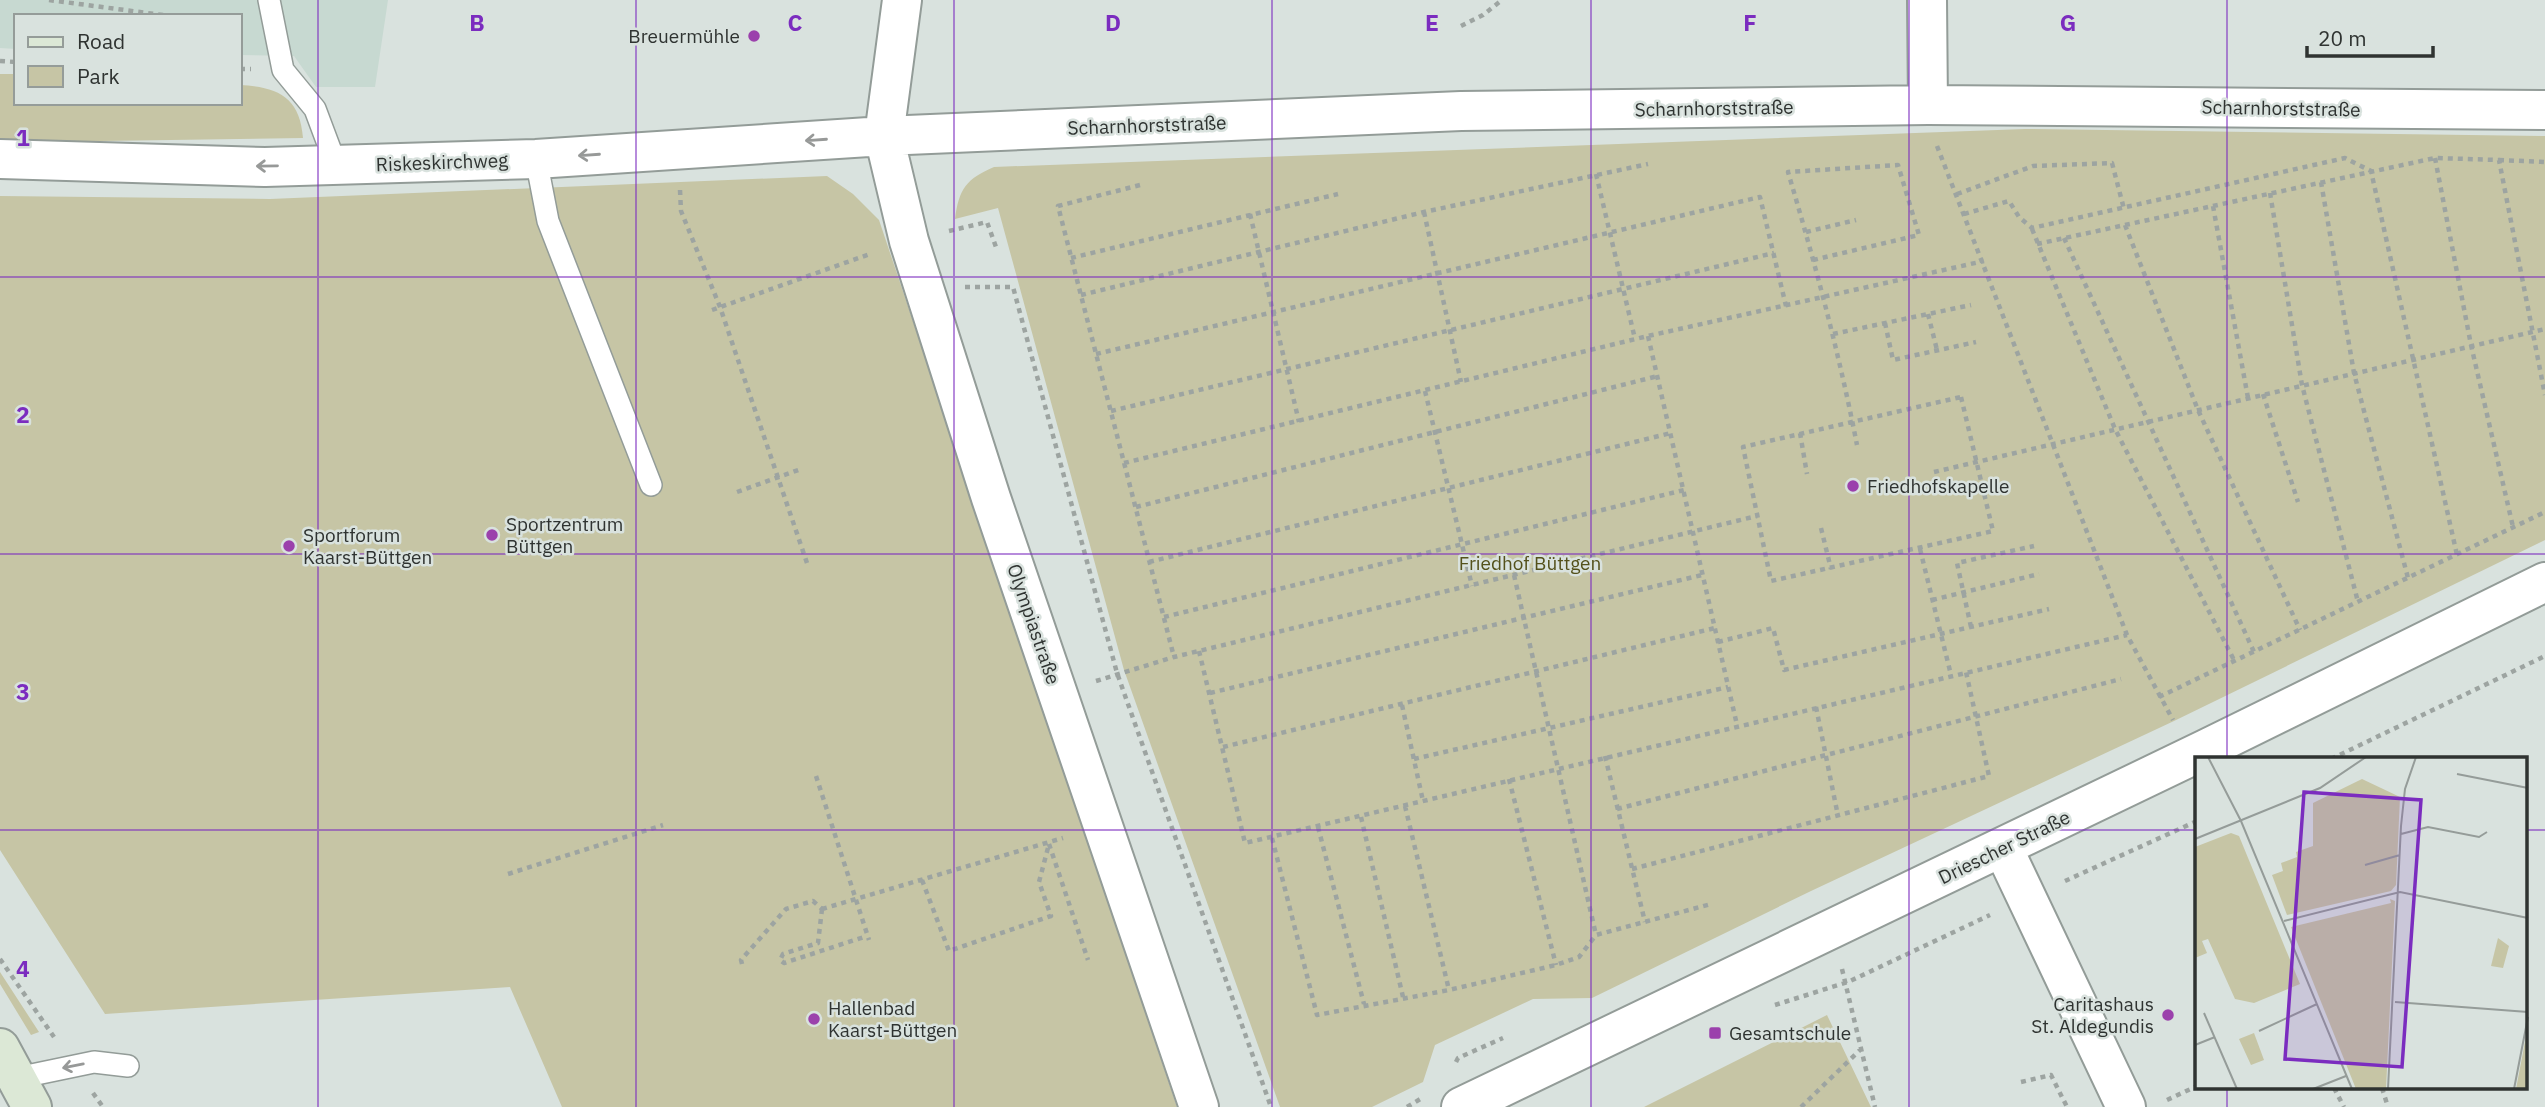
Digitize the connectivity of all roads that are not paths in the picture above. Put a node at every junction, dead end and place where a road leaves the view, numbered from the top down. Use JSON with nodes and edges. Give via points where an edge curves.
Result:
{"nodes":[{"id":1,"x":269,"y":0,"type":"edge"},
{"id":2,"x":902,"y":0,"type":"edge"},
{"id":3,"x":1927,"y":0,"type":"edge"},
{"id":4,"x":1928,"y":105,"type":"junction"},
{"id":5,"x":2545,"y":110,"type":"edge"},
{"id":6,"x":884,"y":136,"type":"junction"},
{"id":7,"x":0,"y":159,"type":"edge"},
{"id":8,"x":536,"y":159,"type":"junction"},
{"id":9,"x":335,"y":165,"type":"junction"},
{"id":10,"x":651,"y":485,"type":"dead end"},
{"id":11,"x":2545,"y":582,"type":"edge"},
{"id":12,"x":2003,"y":848,"type":"junction"},
{"id":13,"x":128,"y":1066,"type":"dead end"},
{"id":14,"x":17,"y":1078,"type":"edge"},
{"id":15,"x":2141,"y":1106,"type":"edge"},
{"id":16,"x":1199,"y":1107,"type":"edge"},
{"id":17,"x":1461,"y":1107,"type":"edge"}],
"edges":[{"from":1,"to":9,"type":"lane","via":[[283,70],[316,109]]},
{"from":2,"to":6,"type":"street"},
{"from":3,"to":4,"type":"street"},
{"from":4,"to":5,"type":"street","name":"Scharnhorststraße"},
{"from":4,"to":6,"type":"street","name":"Scharnhorststraße","via":[[1461,111]]},
{"from":6,"to":8,"type":"street","name":"Riskeskirchweg","one_way":true},
{"from":6,"to":16,"type":"street","name":"Olympiastraße","via":[[909,241],[991,498]]},
{"from":9,"to":7,"type":"street","name":"Riskeskirchweg","one_way":true},
{"from":8,"to":9,"type":"street","name":"Riskeskirchweg"},
{"from":8,"to":10,"type":"lane","via":[[548,221]]},
{"from":11,"to":12,"type":"street","name":"Driescher Straße"},
{"from":12,"to":15,"type":"street"},
{"from":12,"to":17,"type":"street","name":"Driescher Straße"},
{"from":13,"to":14,"type":"lane","one_way":true,"via":[[94,1062]]}]}
